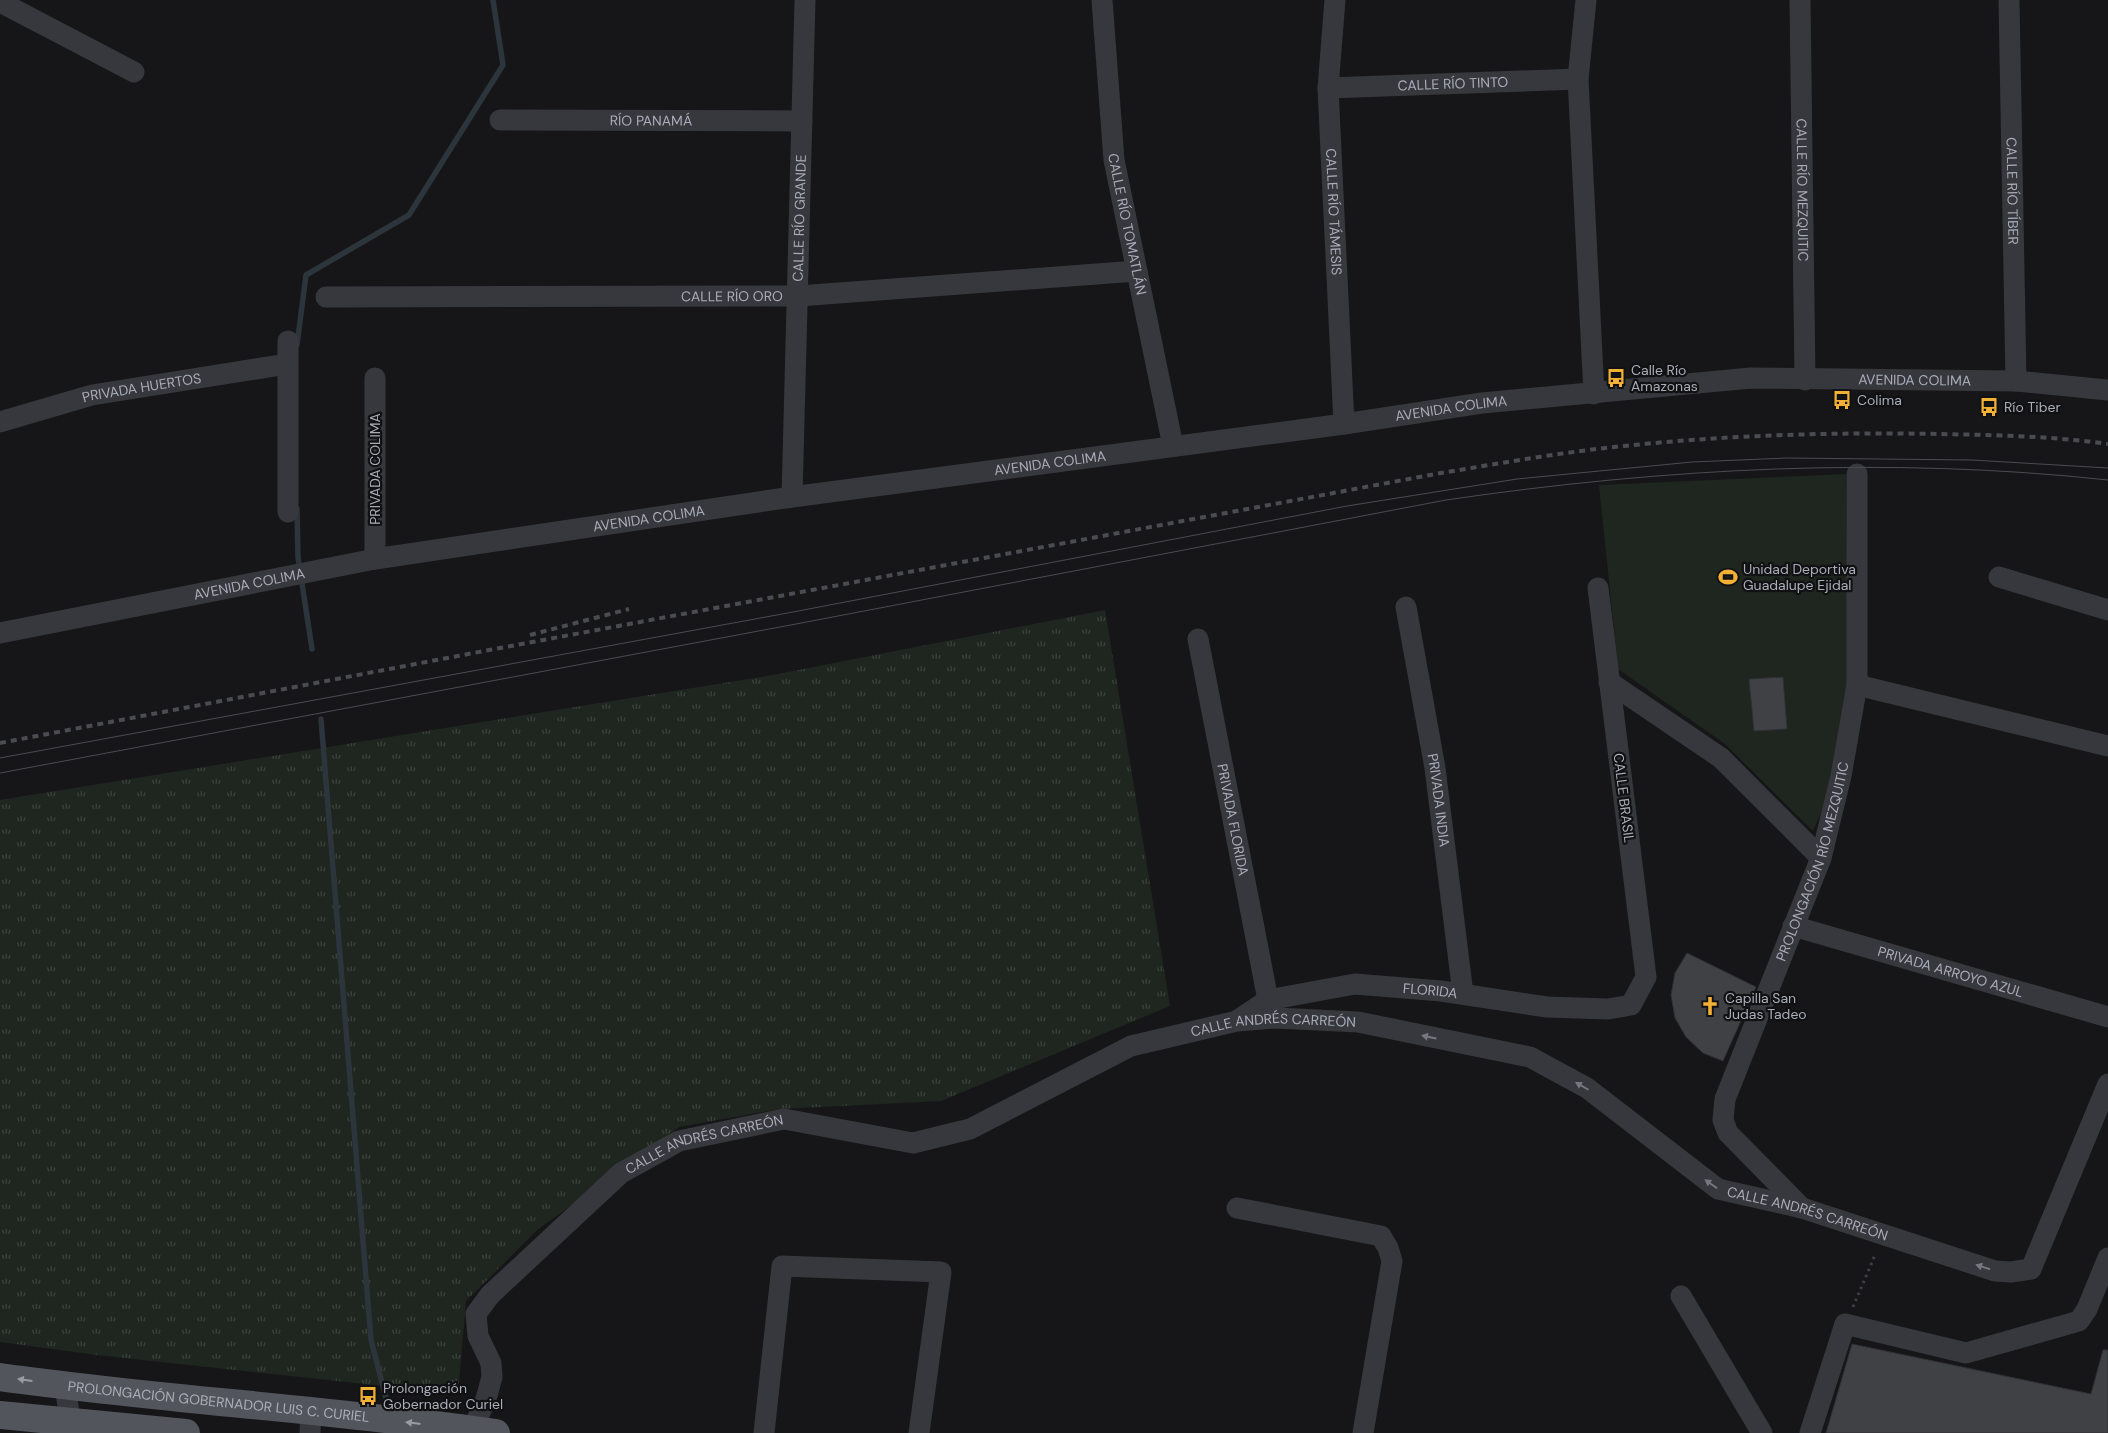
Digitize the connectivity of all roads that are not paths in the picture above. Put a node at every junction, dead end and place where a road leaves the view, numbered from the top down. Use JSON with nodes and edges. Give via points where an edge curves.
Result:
{"nodes":[{"id":1,"x":805,"y":0,"type":"edge"},
{"id":2,"x":1102,"y":0,"type":"edge"},
{"id":3,"x":1335,"y":0,"type":"edge"},
{"id":4,"x":1586,"y":0,"type":"edge"},
{"id":5,"x":1800,"y":0,"type":"edge"},
{"id":6,"x":2009,"y":0,"type":"edge"},
{"id":7,"x":0,"y":2,"type":"edge"},
{"id":8,"x":134,"y":72,"type":"dead end"},
{"id":9,"x":1578,"y":79,"type":"junction"},
{"id":10,"x":1328,"y":88,"type":"junction"},
{"id":11,"x":500,"y":120,"type":"dead end"},
{"id":12,"x":802,"y":121,"type":"junction"},
{"id":13,"x":1137,"y":271,"type":"junction"},
{"id":14,"x":798,"y":296,"type":"junction"},
{"id":15,"x":326,"y":297,"type":"dead end"},
{"id":16,"x":288,"y":341,"type":"dead end"},
{"id":17,"x":287,"y":364,"type":"junction"},
{"id":18,"x":375,"y":378,"type":"dead end"},
{"id":19,"x":1805,"y":380,"type":"junction"},
{"id":20,"x":2016,"y":381,"type":"junction"},
{"id":21,"x":2108,"y":390,"type":"edge"},
{"id":22,"x":1594,"y":394,"type":"junction"},
{"id":23,"x":0,"y":422,"type":"edge"},
{"id":24,"x":1344,"y":424,"type":"junction"},
{"id":25,"x":1173,"y":446,"type":"junction"},
{"id":26,"x":1857,"y":474,"type":"dead end"},
{"id":27,"x":792,"y":497,"type":"junction"},
{"id":28,"x":288,"y":512,"type":"dead end"},
{"id":29,"x":375,"y":559,"type":"junction"},
{"id":30,"x":1999,"y":577,"type":"dead end"},
{"id":31,"x":1598,"y":588,"type":"dead end"},
{"id":32,"x":1406,"y":607,"type":"dead end"},
{"id":33,"x":2108,"y":610,"type":"edge"},
{"id":34,"x":0,"y":633,"type":"edge"},
{"id":35,"x":1198,"y":639,"type":"dead end"},
{"id":36,"x":1609,"y":682,"type":"junction"},
{"id":37,"x":1857,"y":685,"type":"junction"},
{"id":38,"x":2108,"y":746,"type":"edge"},
{"id":39,"x":1821,"y":858,"type":"junction"},
{"id":40,"x":1792,"y":926,"type":"junction"},
{"id":41,"x":1463,"y":994,"type":"junction"},
{"id":42,"x":1268,"y":1000,"type":"junction"},
{"id":43,"x":1631,"y":1005,"type":"joint"},
{"id":44,"x":2108,"y":1017,"type":"edge"},
{"id":45,"x":1238,"y":1021,"type":"junction"},
{"id":46,"x":2108,"y":1084,"type":"edge"},
{"id":47,"x":1237,"y":1208,"type":"dead end"},
{"id":48,"x":1802,"y":1208,"type":"junction"},
{"id":49,"x":2108,"y":1258,"type":"edge"},
{"id":50,"x":1681,"y":1296,"type":"dead end"},
{"id":51,"x":0,"y":1377,"type":"edge"},
{"id":52,"x":65,"y":1386,"type":"junction"},
{"id":53,"x":0,"y":1415,"type":"edge"},
{"id":54,"x":310,"y":1422,"type":"edge"},
{"id":55,"x":71,"y":1428,"type":"edge"},
{"id":56,"x":479,"y":1432,"type":"edge"},
{"id":57,"x":186,"y":1433,"type":"edge"},
{"id":58,"x":764,"y":1433,"type":"edge"},
{"id":59,"x":920,"y":1433,"type":"edge"},
{"id":60,"x":1363,"y":1433,"type":"edge"},
{"id":61,"x":1762,"y":1433,"type":"edge"},
{"id":62,"x":1810,"y":1433,"type":"edge"}],
"edges":[{"from":1,"to":12,"type":"street","name":"CALLE RÍO GRANDE"},
{"from":2,"to":13,"type":"street","name":"CALLE RÍO TOMATLÁN","via":[[1114,160]]},
{"from":3,"to":10,"type":"street","name":"CALLE RÍO TÁMESIS"},
{"from":4,"to":9,"type":"street"},
{"from":5,"to":19,"type":"street","name":"CALLE RÍO MEZQUITIC"},
{"from":6,"to":20,"type":"street","name":"CALLE RÍO TÍBER"},
{"from":7,"to":8,"type":"street"},
{"from":9,"to":10,"type":"street","name":"CALLE RÍO TINTO"},
{"from":9,"to":22,"type":"street"},
{"from":10,"to":24,"type":"street","name":"CALLE RÍO TÁMESIS"},
{"from":11,"to":12,"type":"street","name":"RÍO PANAMÁ"},
{"from":12,"to":14,"type":"street","name":"CALLE RÍO GRANDE"},
{"from":13,"to":14,"type":"street","name":"CALLE RÍO ORO"},
{"from":13,"to":25,"type":"street","name":"CALLE RÍO TOMATLÁN"},
{"from":14,"to":15,"type":"street","name":"CALLE RÍO ORO"},
{"from":14,"to":27,"type":"street","name":"CALLE RÍO GRANDE"},
{"from":16,"to":17,"type":"street"},
{"from":17,"to":23,"type":"street","name":"PRIVADA HUERTOS","via":[[92,395]]},
{"from":17,"to":28,"type":"street"},
{"from":18,"to":29,"type":"street","name":"PRIVADA COLIMA"},
{"from":19,"to":20,"type":"street","name":"AVENIDA COLIMA"},
{"from":19,"to":22,"type":"street","name":"AVENIDA COLIMA","via":[[1751,378]]},
{"from":20,"to":21,"type":"street","name":"AVENIDA COLIMA"},
{"from":22,"to":24,"type":"street","name":"AVENIDA COLIMA","via":[[1482,403]]},
{"from":24,"to":25,"type":"street","name":"AVENIDA COLIMA"},
{"from":25,"to":27,"type":"street","name":"AVENIDA COLIMA"},
{"from":26,"to":37,"type":"street","name":"PROLONGACIÓN RÍO MEZQUITIC"},
{"from":27,"to":29,"type":"street","name":"AVENIDA COLIMA"},
{"from":29,"to":34,"type":"street","name":"AVENIDA COLIMA"},
{"from":30,"to":33,"type":"street"},
{"from":31,"to":36,"type":"street","name":"CALLE BRASIL"},
{"from":32,"to":41,"type":"street","name":"PRIVADA INDIA","via":[[1435,768]]},
{"from":35,"to":42,"type":"street","name":"PRIVADA FLORIDA"},
{"from":36,"to":39,"type":"street","via":[[1721,758]]},
{"from":36,"to":43,"type":"street","name":"CALLE BRASIL","via":[[1646,977]]},
{"from":37,"to":38,"type":"street"},
{"from":37,"to":39,"type":"street","name":"PROLONGACIÓN RÍO MEZQUITIC","via":[[1841,776]]},
{"from":39,"to":40,"type":"street","name":"PROLONGACIÓN RÍO MEZQUITIC"},
{"from":40,"to":44,"type":"street","name":"PRIVADA ARROYO AZUL"},
{"from":40,"to":48,"type":"street","name":"PROLONGACIÓN RÍO MEZQUITIC","via":[[1725,1099],[1723,1120],[1728,1133]]},
{"from":41,"to":42,"type":"street","name":"FLORIDA","via":[[1355,984]]},
{"from":41,"to":43,"type":"street","name":"FLORIDA","via":[[1546,1007],[1608,1009]]},
{"from":42,"to":45,"type":"street","name":"FLORIDA"},
{"from":48,"to":45,"type":"street","name":"CALLE ANDRÉS CARREÓN","one_way":true,"via":[[1718,1189],[1587,1088],[1530,1058],[1358,1022],[1276,1018]]},
{"from":45,"to":56,"type":"street","name":"CALLE ANDRÉS CARREÓN","via":[[1131,1046],[970,1129],[913,1144],[784,1119],[679,1141],[621,1173],[490,1295],[476,1314],[478,1336],[492,1363]]},
{"from":46,"to":48,"type":"street","name":"CALLE ANDRÉS CARREÓN","one_way":true,"via":[[2031,1269],[1995,1271]]},
{"from":47,"to":60,"type":"street","via":[[1381,1236],[1388,1248],[1392,1261]]},
{"from":49,"to":62,"type":"street","via":[[2080,1321],[1966,1353],[1845,1324]]},
{"from":50,"to":61,"type":"street"},
{"from":52,"to":51,"type":"main road","name":"PROLONGACIÓN GOBERNADOR LUIS C. CURIEL","one_way":true},
{"from":52,"to":54,"type":"main road","name":"PROLONGACIÓN GOBERNADOR LUIS C. CURIEL"},
{"from":52,"to":55,"type":"street"},
{"from":53,"to":55,"type":"main road"},
{"from":56,"to":54,"type":"main road","name":"PROLONGACIÓN GOBERNADOR LUIS C. CURIEL","one_way":true},
{"from":55,"to":57,"type":"main road"},
{"from":58,"to":59,"type":"street","via":[[782,1266],[941,1272]]}]}
